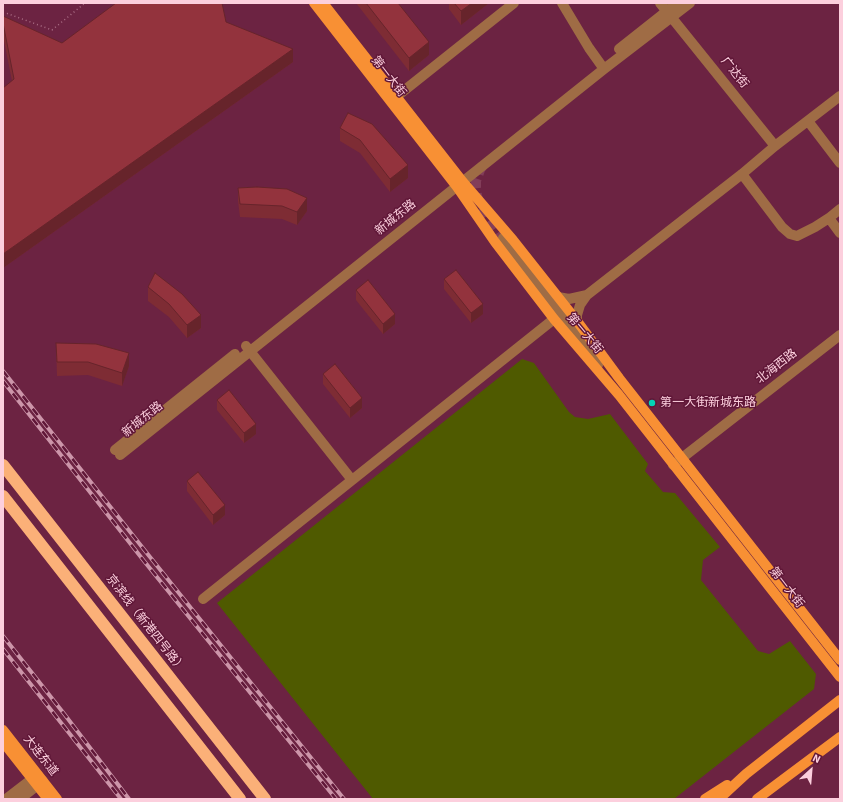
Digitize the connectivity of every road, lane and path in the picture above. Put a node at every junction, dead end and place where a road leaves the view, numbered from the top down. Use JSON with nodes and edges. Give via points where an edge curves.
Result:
{"nodes":[{"id":1,"x":85,"y":3,"type":"edge"},
{"id":2,"x":314,"y":3,"type":"edge"},
{"id":3,"x":323,"y":3,"type":"edge"},
{"id":4,"x":514,"y":3,"type":"edge"},
{"id":5,"x":562,"y":3,"type":"edge"},
{"id":6,"x":677,"y":3,"type":"edge"},
{"id":7,"x":690,"y":3,"type":"edge"},
{"id":8,"x":666,"y":10,"type":"edge"},
{"id":9,"x":3,"y":13,"type":"edge"},
{"id":10,"x":602,"y":66,"type":"junction"},
{"id":11,"x":840,"y":96,"type":"edge"},
{"id":12,"x":396,"y":97,"type":"junction"},
{"id":13,"x":808,"y":121,"type":"junction"},
{"id":14,"x":775,"y":146,"type":"junction"},
{"id":15,"x":840,"y":163,"type":"edge"},
{"id":16,"x":742,"y":174,"type":"junction"},
{"id":17,"x":458,"y":182,"type":"junction"},
{"id":18,"x":840,"y":209,"type":"edge"},
{"id":19,"x":829,"y":218,"type":"junction"},
{"id":20,"x":840,"y":232,"type":"edge"},
{"id":21,"x":503,"y":238,"type":"tunnel mouth"},
{"id":22,"x":587,"y":295,"type":"junction"},
{"id":23,"x":558,"y":296,"type":"junction"},
{"id":24,"x":554,"y":319,"type":"junction"},
{"id":25,"x":577,"y":321,"type":"junction"},
{"id":26,"x":840,"y":335,"type":"edge"},
{"id":27,"x":248,"y":348,"type":"junction"},
{"id":28,"x":619,"y":396,"type":"junction"},
{"id":29,"x":118,"y":452,"type":"dead end"},
{"id":30,"x":681,"y":458,"type":"junction"},
{"id":31,"x":3,"y":465,"type":"edge"},
{"id":32,"x":673,"y":465,"type":"junction"},
{"id":33,"x":352,"y":480,"type":"junction"},
{"id":34,"x":3,"y":496,"type":"edge"},
{"id":35,"x":203,"y":599,"type":"dead end"},
{"id":36,"x":840,"y":660,"type":"edge"},
{"id":37,"x":840,"y":677,"type":"edge"},
{"id":38,"x":840,"y":700,"type":"edge"},
{"id":39,"x":3,"y":730,"type":"edge"},
{"id":40,"x":840,"y":736,"type":"edge"},
{"id":41,"x":3,"y":742,"type":"edge"},
{"id":42,"x":746,"y":774,"type":"junction"},
{"id":43,"x":38,"y":780,"type":"junction"},
{"id":44,"x":758,"y":798,"type":"edge"},
{"id":45,"x":6,"y":799,"type":"edge"},
{"id":46,"x":20,"y":799,"type":"edge"},
{"id":47,"x":48,"y":799,"type":"edge"},
{"id":48,"x":57,"y":799,"type":"edge"},
{"id":49,"x":240,"y":799,"type":"edge"},
{"id":50,"x":265,"y":799,"type":"edge"},
{"id":51,"x":705,"y":799,"type":"edge"},
{"id":52,"x":719,"y":799,"type":"edge"}],
"edges":[{"from":1,"to":9,"type":"path","via":[[52,30]]},
{"from":2,"to":17,"type":"main road","name":"第一大街"},
{"from":3,"to":12,"type":"main road","name":"第一大街"},
{"from":4,"to":12,"type":"street"},
{"from":5,"to":10,"type":"street"},
{"from":6,"to":8,"type":"street","name":"新城东路"},
{"from":7,"to":8,"type":"street","name":"新城东路"},
{"from":8,"to":10,"type":"street","name":"新城东路"},
{"from":8,"to":14,"type":"street","name":"广达街"},
{"from":10,"to":17,"type":"street","name":"新城东路"},
{"from":11,"to":13,"type":"street"},
{"from":12,"to":17,"type":"main road","name":"第一大街"},
{"from":13,"to":14,"type":"street"},
{"from":13,"to":15,"type":"street"},
{"from":14,"to":16,"type":"street"},
{"from":16,"to":19,"type":"street","via":[[790,234],[797,236]]},
{"from":16,"to":22,"type":"street"},
{"from":17,"to":23,"type":"main road","name":"第一大街","via":[[513,240]]},
{"from":17,"to":24,"type":"main road","name":"第一大街","via":[[495,242]]},
{"from":17,"to":27,"type":"street","name":"新城东路"},
{"from":18,"to":19,"type":"street"},
{"from":19,"to":20,"type":"street"},
{"from":21,"to":28,"type":"street","via":[[575,331]]},
{"from":22,"to":23,"type":"street","via":[[569,299]]},
{"from":22,"to":25,"type":"street","via":[[580,305]]},
{"from":23,"to":25,"type":"main road","name":"第一大街"},
{"from":24,"to":28,"type":"main road","name":"第一大街"},
{"from":24,"to":33,"type":"street"},
{"from":25,"to":30,"type":"main road","name":"第一大街"},
{"from":26,"to":30,"type":"street","name":"北海西路"},
{"from":27,"to":29,"type":"street","name":"新城东路"},
{"from":27,"to":33,"type":"street"},
{"from":28,"to":32,"type":"main road","name":"第一大街"},
{"from":30,"to":32,"type":"street","name":"北海西路"},
{"from":30,"to":36,"type":"main road","name":"第一大街"},
{"from":31,"to":50,"type":"highway","name":"京滨线（新港四号路）"},
{"from":32,"to":37,"type":"main road","name":"第一大街"},
{"from":33,"to":35,"type":"street"},
{"from":34,"to":49,"type":"highway"},
{"from":38,"to":42,"type":"main road"},
{"from":39,"to":43,"type":"main road","name":"大连东道"},
{"from":40,"to":44,"type":"main road"},
{"from":41,"to":43,"type":"main road","name":"大连东道"},
{"from":42,"to":51,"type":"main road"},
{"from":42,"to":52,"type":"main road"},
{"from":43,"to":45,"type":"street"},
{"from":43,"to":46,"type":"street"},
{"from":43,"to":47,"type":"main road","name":"大连东道"},
{"from":43,"to":48,"type":"main road","name":"大连东道"}]}
